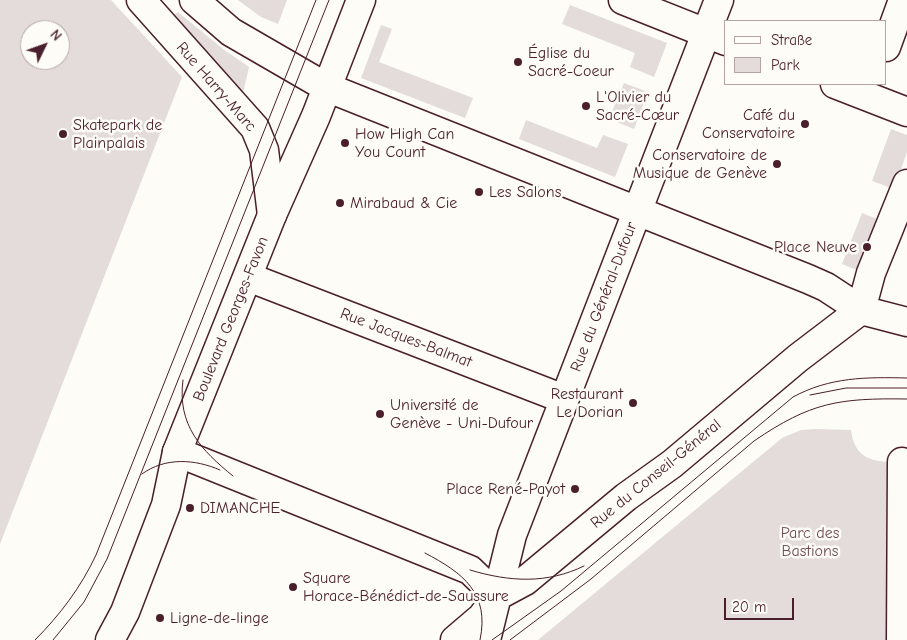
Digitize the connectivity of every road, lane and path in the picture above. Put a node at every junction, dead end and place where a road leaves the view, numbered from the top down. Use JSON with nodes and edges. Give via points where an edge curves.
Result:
{"nodes":[{"id":1,"x":141,"y":0,"type":"edge"},
{"id":2,"x":194,"y":0,"type":"edge"},
{"id":3,"x":362,"y":0,"type":"edge"},
{"id":4,"x":623,"y":0,"type":"edge"},
{"id":5,"x":719,"y":0,"type":"edge"},
{"id":6,"x":903,"y":0,"type":"edge"},
{"id":7,"x":716,"y":37,"type":"edge"},
{"id":8,"x":887,"y":44,"type":"edge"},
{"id":9,"x":839,"y":85,"type":"edge"},
{"id":10,"x":326,"y":87,"type":"junction"},
{"id":11,"x":894,"y":99,"type":"edge"},
{"id":12,"x":907,"y":184,"type":"edge"},
{"id":13,"x":637,"y":210,"type":"junction"},
{"id":14,"x":272,"y":215,"type":"junction"},
{"id":15,"x":248,"y":277,"type":"junction"},
{"id":16,"x":861,"y":310,"type":"junction"},
{"id":17,"x":907,"y":322,"type":"edge"},
{"id":18,"x":564,"y":399,"type":"junction"},
{"id":19,"x":178,"y":452,"type":"junction"},
{"id":20,"x":902,"y":462,"type":"dead end"},
{"id":21,"x":497,"y":596,"type":"junction"},
{"id":22,"x":110,"y":640,"type":"edge"},
{"id":23,"x":455,"y":640,"type":"edge"},
{"id":24,"x":486,"y":640,"type":"edge"},
{"id":25,"x":901,"y":640,"type":"edge"}],
"edges":[{"from":1,"to":14,"type":"street","name":"Rue Harry-Marc","via":[[255,128],[264,150]]},
{"from":2,"to":10,"type":"street","via":[[238,36]]},
{"from":3,"to":10,"type":"street","name":"Boulevard Georges-Favon"},
{"from":4,"to":7,"type":"street"},
{"from":5,"to":7,"type":"street","name":"Rue du Général-Dufour"},
{"from":6,"to":8,"type":"street"},
{"from":7,"to":13,"type":"street","name":"Rue du Général-Dufour"},
{"from":9,"to":11,"type":"street"},
{"from":10,"to":13,"type":"street"},
{"from":10,"to":14,"type":"street","name":"Boulevard Georges-Favon"},
{"from":12,"to":16,"type":"street","via":[[871,273]]},
{"from":13,"to":16,"type":"street","via":[[826,287]]},
{"from":13,"to":18,"type":"street","name":"Rue du Général-Dufour"},
{"from":14,"to":15,"type":"street","name":"Boulevard Georges-Favon"},
{"from":15,"to":18,"type":"street","name":"Rue Jacques-Balmat"},
{"from":15,"to":19,"type":"street","name":"Boulevard Georges-Favon"},
{"from":16,"to":17,"type":"street"},
{"from":16,"to":21,"type":"street","name":"Rue du Conseil-Général","via":[[525,580]]},
{"from":18,"to":21,"type":"street","name":"Rue du Général-Dufour","via":[[512,535]]},
{"from":19,"to":21,"type":"street","via":[[470,570]]},
{"from":19,"to":22,"type":"street","name":"Boulevard Georges-Favon","via":[[166,504],[125,612]]},
{"from":20,"to":25,"type":"street"},
{"from":21,"to":23,"type":"street","name":"Rue du Conseil-Général","via":[[482,617]]},
{"from":21,"to":24,"type":"street","name":"Rue du Général-Dufour"}]}
